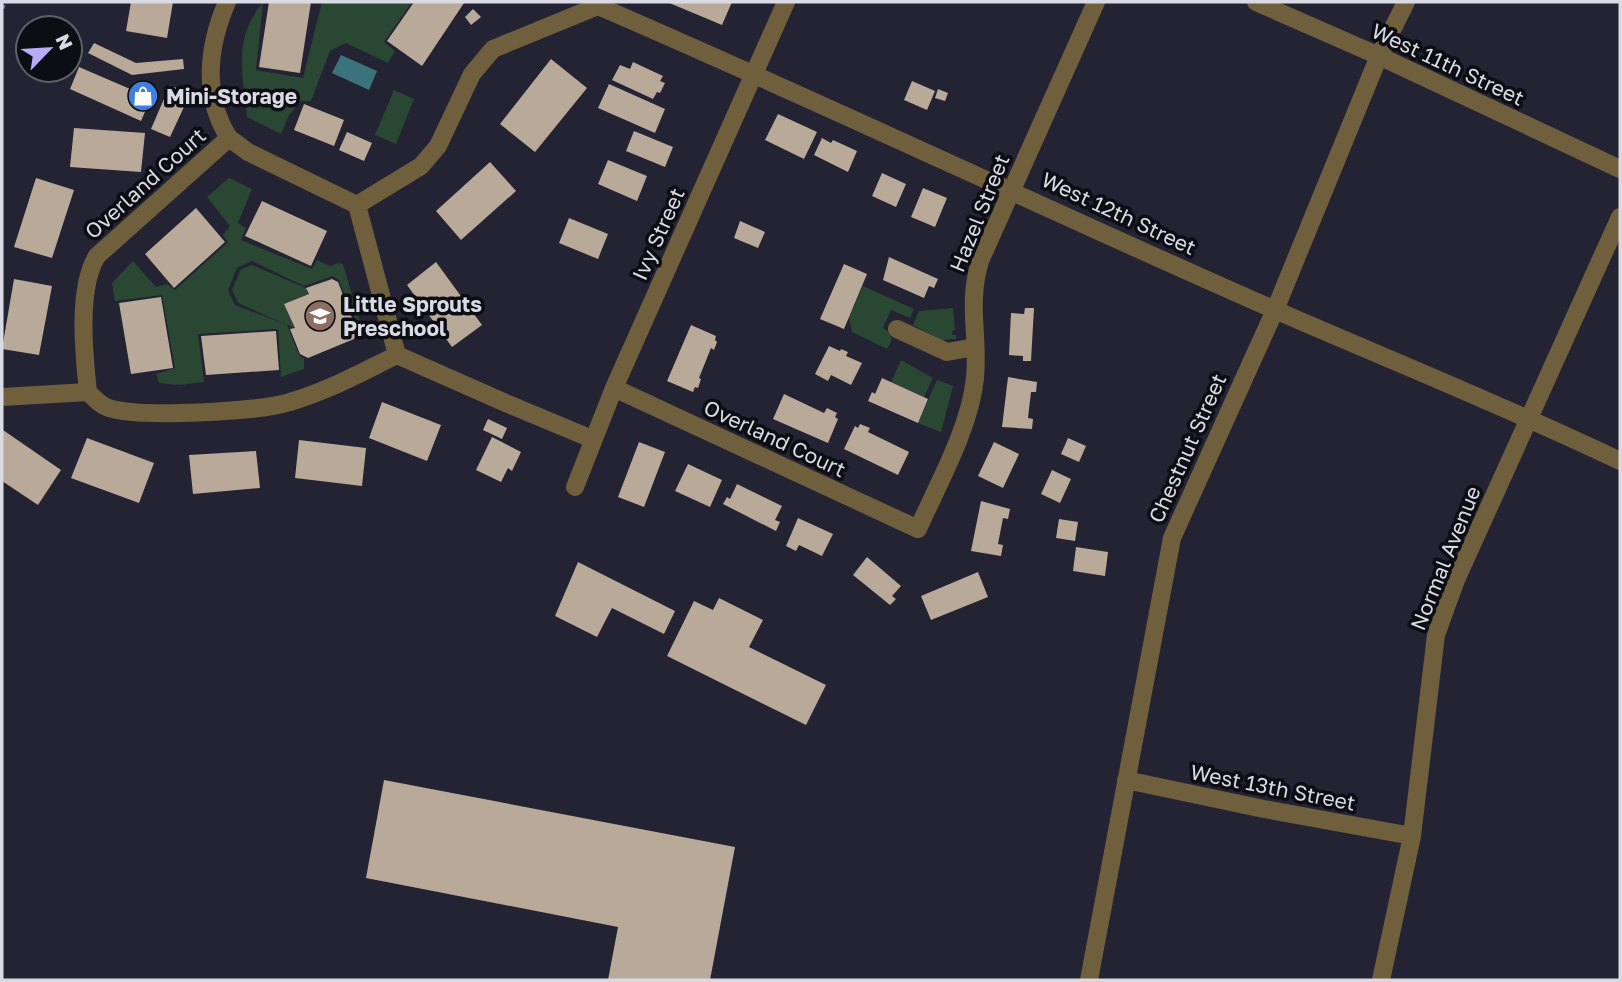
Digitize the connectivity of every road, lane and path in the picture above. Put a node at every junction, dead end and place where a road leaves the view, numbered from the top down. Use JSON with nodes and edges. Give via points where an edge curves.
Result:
{"nodes":[{"id":1,"x":227,"y":2,"type":"edge"},
{"id":2,"x":786,"y":2,"type":"edge"},
{"id":3,"x":1096,"y":2,"type":"edge"},
{"id":4,"x":1256,"y":2,"type":"edge"},
{"id":5,"x":1406,"y":2,"type":"edge"},
{"id":6,"x":597,"y":4,"type":"edge"},
{"id":7,"x":1380,"y":56,"type":"junction"},
{"id":8,"x":754,"y":74,"type":"junction"},
{"id":9,"x":229,"y":138,"type":"junction"},
{"id":10,"x":1620,"y":169,"type":"edge"},
{"id":11,"x":1012,"y":190,"type":"junction"},
{"id":12,"x":356,"y":205,"type":"junction"},
{"id":13,"x":1620,"y":218,"type":"edge"},
{"id":14,"x":1275,"y":310,"type":"junction"},
{"id":15,"x":897,"y":329,"type":"dead end"},
{"id":16,"x":975,"y":347,"type":"junction"},
{"id":17,"x":397,"y":355,"type":"junction"},
{"id":18,"x":614,"y":388,"type":"junction"},
{"id":19,"x":88,"y":392,"type":"junction"},
{"id":20,"x":2,"y":397,"type":"edge"},
{"id":21,"x":1528,"y":418,"type":"junction"},
{"id":22,"x":592,"y":439,"type":"junction"},
{"id":23,"x":1620,"y":461,"type":"edge"},
{"id":24,"x":575,"y":487,"type":"dead end"},
{"id":25,"x":918,"y":529,"type":"joint"},
{"id":26,"x":1126,"y":780,"type":"junction"},
{"id":27,"x":1412,"y":836,"type":"junction"},
{"id":28,"x":1089,"y":980,"type":"edge"},
{"id":29,"x":1381,"y":980,"type":"edge"}],
"edges":[{"from":1,"to":9,"type":"street","via":[[210,63],[219,122]]},
{"from":2,"to":8,"type":"street","name":"Ivy Street"},
{"from":3,"to":11,"type":"street","name":"Hazel Street"},
{"from":4,"to":7,"type":"street","name":"West 11th Street"},
{"from":5,"to":7,"type":"street","name":"Chestnut Street"},
{"from":6,"to":8,"type":"street","name":"West 12th Street"},
{"from":6,"to":12,"type":"street","via":[[493,49],[472,74],[438,146],[421,166]]},
{"from":7,"to":10,"type":"street","name":"West 11th Street"},
{"from":7,"to":14,"type":"street","name":"Chestnut Street"},
{"from":8,"to":11,"type":"street","name":"West 12th Street"},
{"from":8,"to":18,"type":"street","name":"Ivy Street"},
{"from":9,"to":12,"type":"street","name":"Overland Court","via":[[248,152]]},
{"from":9,"to":19,"type":"street","name":"Overland Court","via":[[90,267],[86,286]]},
{"from":11,"to":14,"type":"street","name":"West 12th Street"},
{"from":11,"to":16,"type":"street","name":"Hazel Street","via":[[974,284]]},
{"from":12,"to":17,"type":"street"},
{"from":13,"to":21,"type":"street","name":"Normal Avenue"},
{"from":14,"to":21,"type":"street","name":"West 12th Street"},
{"from":14,"to":26,"type":"street","name":"Chestnut Street","via":[[1172,538]]},
{"from":15,"to":16,"type":"street","via":[[947,352]]},
{"from":16,"to":25,"type":"street","name":"Hazel Street","via":[[974,381],[965,420]]},
{"from":17,"to":19,"type":"street","via":[[326,390],[288,403],[243,410],[143,412],[109,408]]},
{"from":17,"to":22,"type":"street"},
{"from":18,"to":22,"type":"street","name":"Ivy Street"},
{"from":18,"to":25,"type":"street","name":"Overland Court"},
{"from":19,"to":20,"type":"street"},
{"from":21,"to":23,"type":"street","name":"West 12th Street"},
{"from":21,"to":27,"type":"street","name":"Normal Avenue","via":[[1436,635]]},
{"from":22,"to":24,"type":"street","name":"Ivy Street"},
{"from":26,"to":27,"type":"street","name":"West 13th Street"},
{"from":26,"to":28,"type":"street","name":"Chestnut Street"},
{"from":27,"to":29,"type":"street","name":"Normal Avenue"}]}
